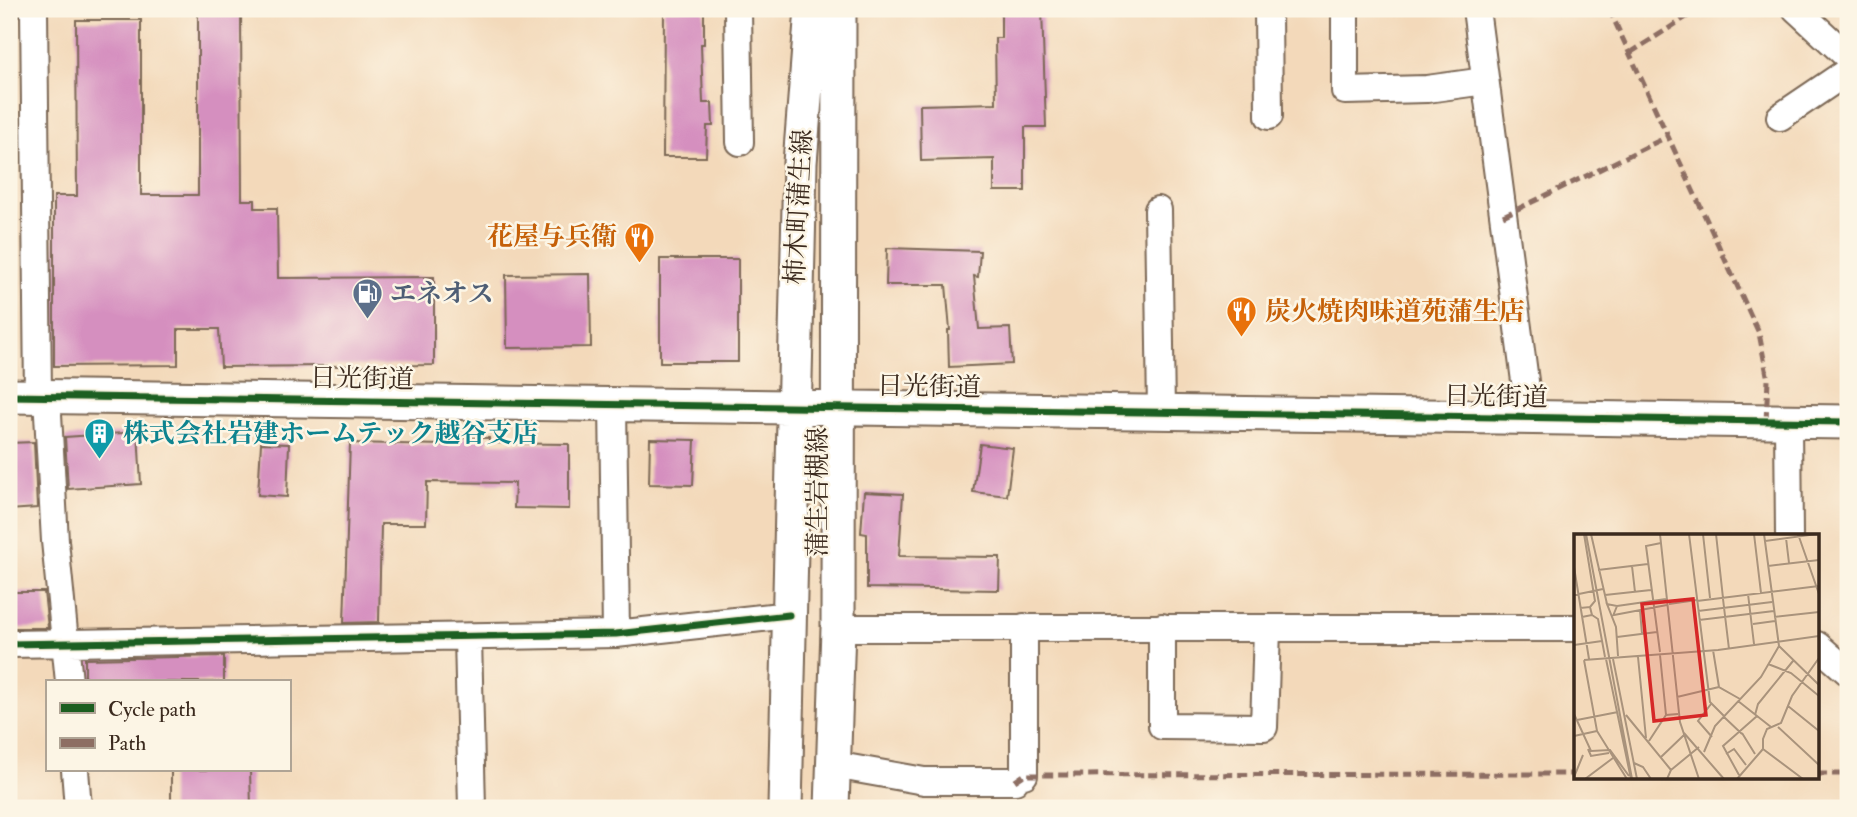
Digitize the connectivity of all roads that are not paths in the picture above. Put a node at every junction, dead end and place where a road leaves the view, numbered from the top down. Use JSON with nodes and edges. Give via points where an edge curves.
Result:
{"nodes":[{"id":1,"x":34,"y":9,"type":"edge"},
{"id":2,"x":738,"y":9,"type":"edge"},
{"id":3,"x":812,"y":9,"type":"edge"},
{"id":4,"x":839,"y":9,"type":"edge"},
{"id":5,"x":1268,"y":9,"type":"edge"},
{"id":6,"x":1345,"y":9,"type":"edge"},
{"id":7,"x":1476,"y":9,"type":"edge"},
{"id":8,"x":1796,"y":9,"type":"edge"},
{"id":9,"x":1848,"y":57,"type":"edge"},
{"id":10,"x":1848,"y":71,"type":"edge"},
{"id":11,"x":1485,"y":81,"type":"junction"},
{"id":12,"x":1269,"y":116,"type":"dead end"},
{"id":13,"x":1780,"y":117,"type":"dead end"},
{"id":14,"x":740,"y":142,"type":"dead end"},
{"id":15,"x":1158,"y":210,"type":"dead end"},
{"id":16,"x":31,"y":396,"type":"edge"},
{"id":17,"x":613,"y":403,"type":"junction"},
{"id":18,"x":794,"y":406,"type":"junction"},
{"id":19,"x":839,"y":407,"type":"junction"},
{"id":20,"x":1161,"y":411,"type":"junction"},
{"id":21,"x":1530,"y":419,"type":"junction"},
{"id":22,"x":1788,"y":422,"type":"junction"},
{"id":23,"x":1848,"y":422,"type":"edge"},
{"id":24,"x":1789,"y":534,"type":"edge"},
{"id":25,"x":789,"y":615,"type":"junction"},
{"id":26,"x":1024,"y":627,"type":"junction"},
{"id":27,"x":1162,"y":627,"type":"junction"},
{"id":28,"x":838,"y":628,"type":"junction"},
{"id":29,"x":1267,"y":628,"type":"junction"},
{"id":30,"x":1574,"y":628,"type":"edge"},
{"id":31,"x":616,"y":634,"type":"junction"},
{"id":32,"x":468,"y":637,"type":"junction"},
{"id":33,"x":66,"y":643,"type":"junction"},
{"id":34,"x":9,"y":644,"type":"edge"},
{"id":35,"x":1818,"y":647,"type":"edge"},
{"id":36,"x":1848,"y":672,"type":"edge"},
{"id":37,"x":69,"y":680,"type":"edge"},
{"id":38,"x":834,"y":765,"type":"junction"},
{"id":39,"x":75,"y":772,"type":"edge"},
{"id":40,"x":78,"y":808,"type":"edge"},
{"id":41,"x":472,"y":808,"type":"edge"},
{"id":42,"x":785,"y":808,"type":"edge"},
{"id":43,"x":832,"y":808,"type":"edge"}],
"edges":[{"from":1,"to":16,"type":"street"},
{"from":2,"to":14,"type":"street"},
{"from":3,"to":18,"type":"main road","name":"柿木町蒲生線","via":[[800,163]]},
{"from":4,"to":19,"type":"main road","name":"蒲生岩槻線"},
{"from":5,"to":12,"type":"street"},
{"from":6,"to":11,"type":"street","via":[[1345,91],[1427,89]]},
{"from":7,"to":11,"type":"street"},
{"from":8,"to":9,"type":"street"},
{"from":10,"to":13,"type":"street"},
{"from":11,"to":21,"type":"street"},
{"from":15,"to":20,"type":"street"},
{"from":16,"to":17,"type":"main road","name":"日光街道"},
{"from":16,"to":33,"type":"street"},
{"from":17,"to":18,"type":"main road","name":"日光街道"},
{"from":17,"to":31,"type":"street"},
{"from":18,"to":19,"type":"main road","name":"日光街道"},
{"from":18,"to":25,"type":"main road","name":"蒲生岩槻線"},
{"from":19,"to":20,"type":"main road","name":"日光街道"},
{"from":19,"to":28,"type":"main road","name":"蒲生岩槻線"},
{"from":20,"to":21,"type":"main road","name":"日光街道"},
{"from":21,"to":22,"type":"main road","name":"日光街道"},
{"from":22,"to":23,"type":"main road","name":"日光街道"},
{"from":22,"to":24,"type":"street"},
{"from":25,"to":31,"type":"street"},
{"from":25,"to":42,"type":"main road","name":"蒲生岩槻線"},
{"from":26,"to":27,"type":"street"},
{"from":26,"to":28,"type":"street"},
{"from":26,"to":38,"type":"street","via":[[1020,778],[923,781]]},
{"from":27,"to":29,"type":"street"},
{"from":27,"to":29,"type":"street","via":[[1162,726],[1175,727],[1264,727]]},
{"from":28,"to":38,"type":"main road","name":"蒲生岩槻線"},
{"from":29,"to":30,"type":"street"},
{"from":31,"to":32,"type":"street"},
{"from":32,"to":33,"type":"street"},
{"from":32,"to":41,"type":"street"},
{"from":33,"to":34,"type":"street"},
{"from":33,"to":37,"type":"street"},
{"from":35,"to":36,"type":"street"},
{"from":38,"to":43,"type":"main road","name":"蒲生岩槻線"},
{"from":39,"to":40,"type":"street"}]}
